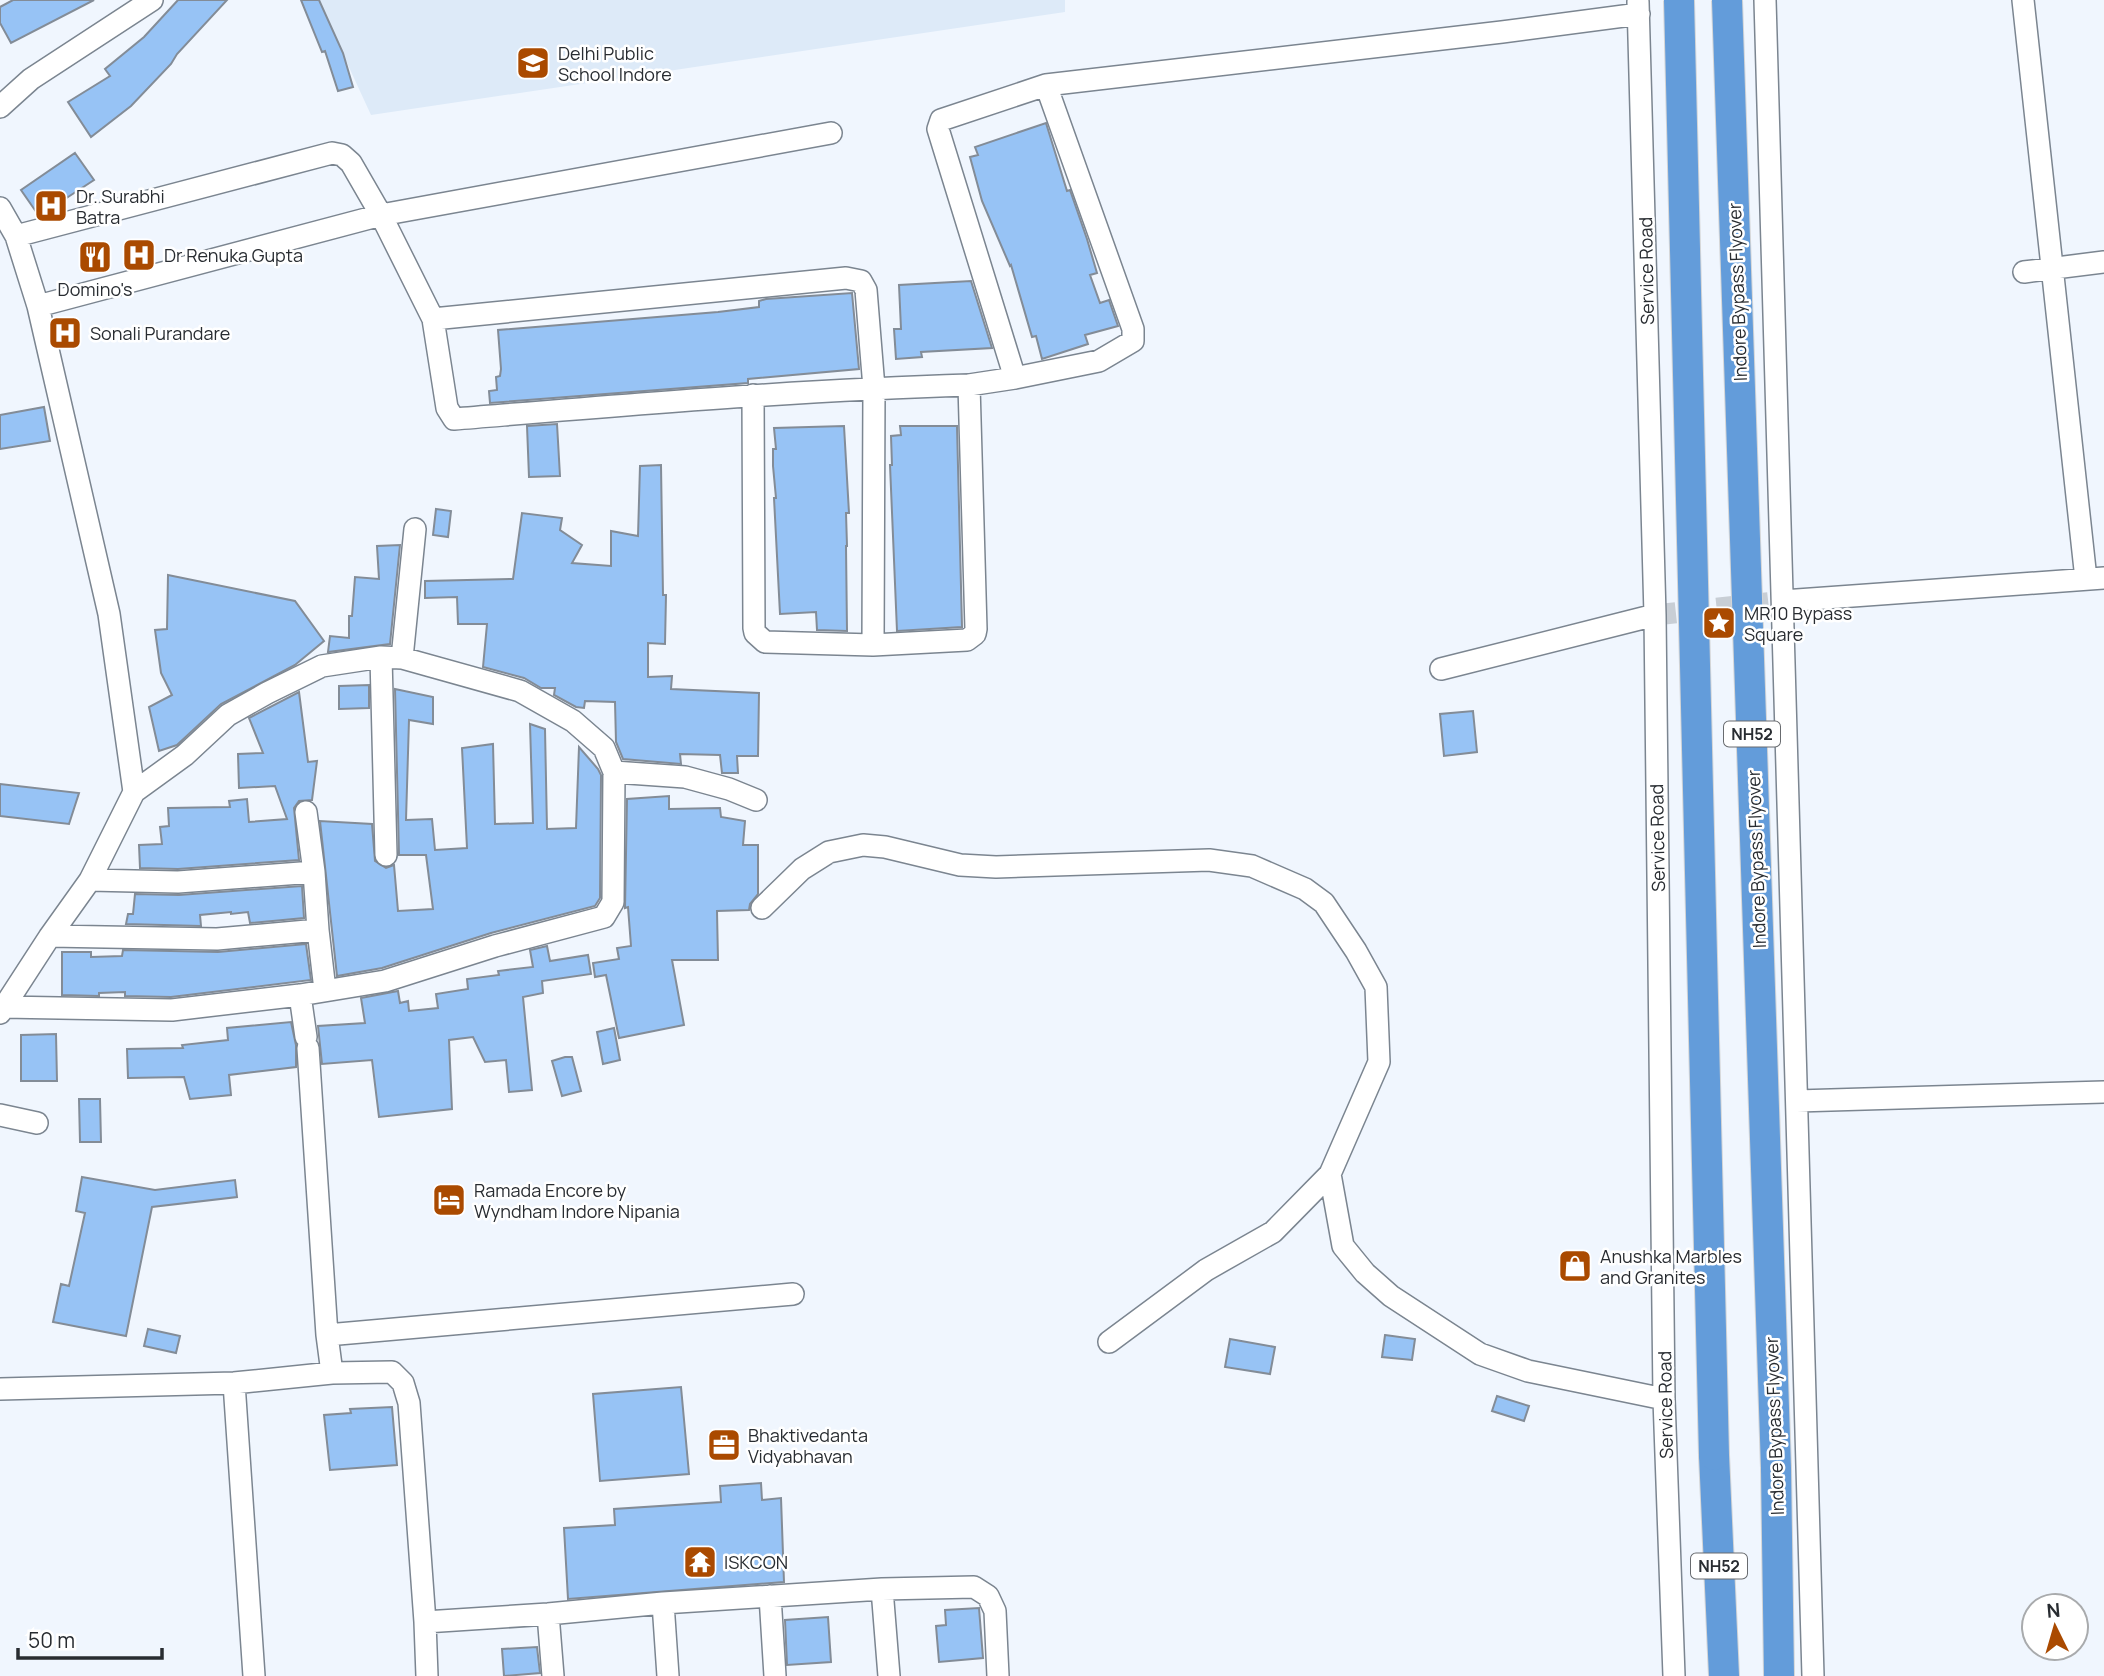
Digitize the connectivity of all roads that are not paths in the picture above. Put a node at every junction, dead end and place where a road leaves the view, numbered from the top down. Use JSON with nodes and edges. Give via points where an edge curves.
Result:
{"nodes":[{"id":1,"x":152,"y":0,"type":"edge"},
{"id":2,"x":1679,"y":0,"type":"edge"},
{"id":3,"x":1727,"y":0,"type":"edge"},
{"id":4,"x":1765,"y":0,"type":"edge"},
{"id":5,"x":2023,"y":0,"type":"edge"},
{"id":6,"x":1639,"y":7,"type":"edge"},
{"id":7,"x":1046,"y":85,"type":"junction"},
{"id":8,"x":0,"y":107,"type":"edge"},
{"id":9,"x":831,"y":133,"type":"dead end"},
{"id":10,"x":0,"y":208,"type":"edge"},
{"id":11,"x":381,"y":215,"type":"junction"},
{"id":12,"x":16,"y":236,"type":"junction"},
{"id":13,"x":2104,"y":262,"type":"edge"},
{"id":14,"x":2052,"y":269,"type":"junction"},
{"id":15,"x":2024,"y":272,"type":"dead end"},
{"id":16,"x":38,"y":306,"type":"junction"},
{"id":17,"x":433,"y":319,"type":"junction"},
{"id":18,"x":1015,"y":378,"type":"junction"},
{"id":19,"x":969,"y":385,"type":"junction"},
{"id":20,"x":874,"y":388,"type":"junction"},
{"id":21,"x":753,"y":395,"type":"junction"},
{"id":22,"x":415,"y":529,"type":"dead end"},
{"id":23,"x":2095,"y":579,"type":"edge"},
{"id":24,"x":1783,"y":601,"type":"junction"},
{"id":25,"x":1655,"y":615,"type":"junction"},
{"id":26,"x":873,"y":645,"type":"junction"},
{"id":27,"x":391,"y":657,"type":"junction"},
{"id":28,"x":1441,"y":669,"type":"dead end"},
{"id":29,"x":614,"y":772,"type":"junction"},
{"id":30,"x":134,"y":792,"type":"junction"},
{"id":31,"x":756,"y":800,"type":"dead end"},
{"id":32,"x":306,"y":812,"type":"dead end"},
{"id":33,"x":386,"y":855,"type":"dead end"},
{"id":34,"x":314,"y":872,"type":"junction"},
{"id":35,"x":90,"y":880,"type":"junction"},
{"id":36,"x":762,"y":908,"type":"dead end"},
{"id":37,"x":318,"y":930,"type":"junction"},
{"id":38,"x":50,"y":936,"type":"junction"},
{"id":39,"x":325,"y":990,"type":"junction"},
{"id":40,"x":300,"y":995,"type":"junction"},
{"id":41,"x":2,"y":1010,"type":"edge"},
{"id":42,"x":2104,"y":1092,"type":"edge"},
{"id":43,"x":1797,"y":1101,"type":"junction"},
{"id":44,"x":0,"y":1115,"type":"edge"},
{"id":45,"x":37,"y":1123,"type":"dead end"},
{"id":46,"x":1330,"y":1174,"type":"junction"},
{"id":47,"x":793,"y":1294,"type":"dead end"},
{"id":48,"x":327,"y":1335,"type":"junction"},
{"id":49,"x":1109,"y":1342,"type":"dead end"},
{"id":50,"x":332,"y":1373,"type":"junction"},
{"id":51,"x":234,"y":1383,"type":"junction"},
{"id":52,"x":0,"y":1389,"type":"edge"},
{"id":53,"x":1664,"y":1399,"type":"junction"},
{"id":54,"x":882,"y":1590,"type":"junction"},
{"id":55,"x":770,"y":1596,"type":"junction"},
{"id":56,"x":663,"y":1603,"type":"junction"},
{"id":57,"x":548,"y":1614,"type":"junction"},
{"id":58,"x":425,"y":1622,"type":"junction"},
{"id":59,"x":254,"y":1676,"type":"edge"},
{"id":60,"x":427,"y":1676,"type":"edge"},
{"id":61,"x":553,"y":1676,"type":"edge"},
{"id":62,"x":668,"y":1676,"type":"edge"},
{"id":63,"x":775,"y":1676,"type":"edge"},
{"id":64,"x":889,"y":1676,"type":"edge"},
{"id":65,"x":999,"y":1676,"type":"edge"},
{"id":66,"x":1674,"y":1676,"type":"edge"},
{"id":67,"x":1724,"y":1676,"type":"edge"},
{"id":68,"x":1779,"y":1676,"type":"edge"},
{"id":69,"x":1813,"y":1676,"type":"edge"}],
"edges":[{"from":1,"to":8,"type":"street","via":[[31,79]]},
{"from":2,"to":67,"type":"highway","number":"NH52","bridge":true,"via":[[1714,1455]]},
{"from":3,"to":68,"type":"highway","name":"Indore Bypass Flyover","number":"NH52","bridge":true},
{"from":4,"to":24,"type":"street"},
{"from":5,"to":14,"type":"street"},
{"from":6,"to":7,"type":"street"},
{"from":6,"to":25,"type":"street","name":"Service Road"},
{"from":7,"to":18,"type":"street","via":[[945,118],[938,129]]},
{"from":7,"to":18,"type":"street","via":[[1133,329],[1133,341],[1099,361]]},
{"from":9,"to":11,"type":"street"},
{"from":10,"to":12,"type":"street"},
{"from":11,"to":12,"type":"street","via":[[351,163],[332,153]]},
{"from":11,"to":16,"type":"street"},
{"from":11,"to":17,"type":"street"},
{"from":12,"to":16,"type":"street"},
{"from":13,"to":14,"type":"street"},
{"from":14,"to":15,"type":"street"},
{"from":14,"to":23,"type":"street"},
{"from":16,"to":30,"type":"street","via":[[109,614]]},
{"from":17,"to":20,"type":"street","via":[[854,279],[866,290]]},
{"from":17,"to":21,"type":"street","via":[[447,408],[454,419]]},
{"from":18,"to":19,"type":"street"},
{"from":19,"to":20,"type":"street"},
{"from":19,"to":26,"type":"street","via":[[975,634],[967,640]]},
{"from":20,"to":21,"type":"street"},
{"from":20,"to":26,"type":"street"},
{"from":21,"to":26,"type":"street","via":[[755,633],[765,642]]},
{"from":22,"to":27,"type":"street"},
{"from":23,"to":24,"type":"street"},
{"from":24,"to":43,"type":"street"},
{"from":25,"to":28,"type":"street"},
{"from":25,"to":53,"type":"street","name":"Service Road"},
{"from":27,"to":29,"type":"street","via":[[520,691],[573,721],[604,748]]},
{"from":27,"to":30,"type":"street","via":[[322,666],[248,704],[228,715],[185,755]]},
{"from":27,"to":33,"type":"street"},
{"from":29,"to":31,"type":"street","via":[[685,777]]},
{"from":29,"to":39,"type":"street","via":[[613,902],[604,917],[385,981]]},
{"from":30,"to":35,"type":"street"},
{"from":32,"to":34,"type":"street"},
{"from":34,"to":35,"type":"street","via":[[178,882]]},
{"from":34,"to":37,"type":"street"},
{"from":35,"to":38,"type":"street"},
{"from":36,"to":46,"type":"street","via":[[802,869],[829,852],[863,845],[960,865],[996,867],[1209,860],[1252,866],[1305,889],[1324,903],[1376,987],[1379,1062]]},
{"from":37,"to":38,"type":"street","via":[[217,939]]},
{"from":37,"to":39,"type":"street"},
{"from":38,"to":41,"type":"street"},
{"from":39,"to":40,"type":"street"},
{"from":40,"to":41,"type":"street","via":[[172,1010]]},
{"from":40,"to":48,"type":"street"},
{"from":42,"to":43,"type":"street"},
{"from":43,"to":69,"type":"street"},
{"from":44,"to":45,"type":"street"},
{"from":46,"to":49,"type":"street","via":[[1273,1232],[1206,1270]]},
{"from":46,"to":53,"type":"street","via":[[1343,1247],[1391,1296],[1492,1358],[1528,1371]]},
{"from":47,"to":48,"type":"street"},
{"from":48,"to":50,"type":"street"},
{"from":50,"to":51,"type":"street"},
{"from":50,"to":58,"type":"street","via":[[392,1372],[402,1383],[409,1403]]},
{"from":51,"to":52,"type":"street"},
{"from":51,"to":59,"type":"street"},
{"from":53,"to":66,"type":"street","name":"Service Road"},
{"from":54,"to":55,"type":"street"},
{"from":54,"to":64,"type":"street"},
{"from":54,"to":65,"type":"street","via":[[974,1587],[988,1597],[995,1611]]},
{"from":55,"to":56,"type":"street"},
{"from":55,"to":63,"type":"street"},
{"from":56,"to":57,"type":"street"},
{"from":56,"to":62,"type":"street"},
{"from":57,"to":58,"type":"street"},
{"from":57,"to":61,"type":"street"},
{"from":58,"to":60,"type":"street"}]}
